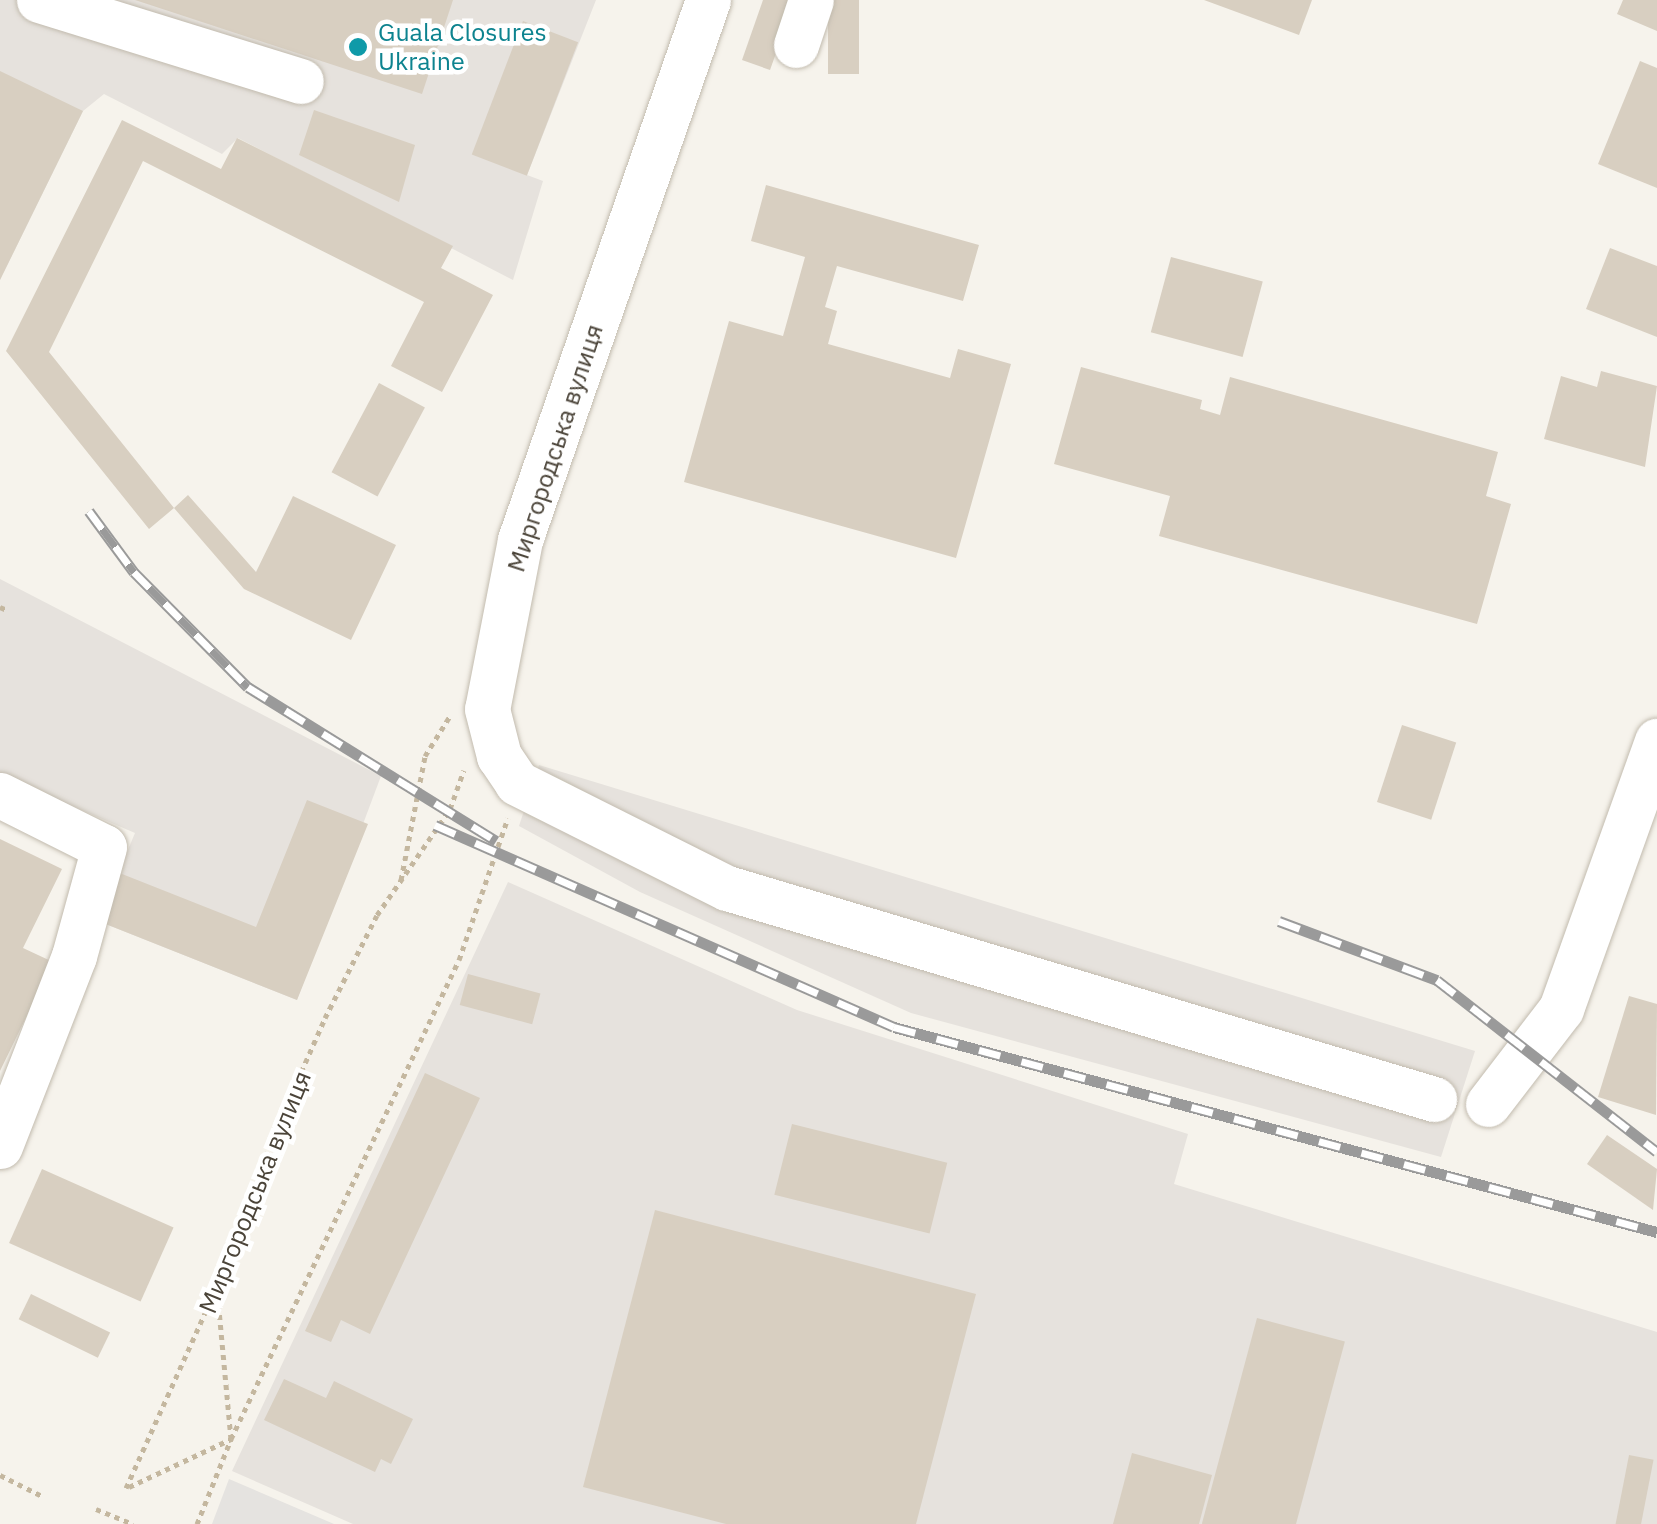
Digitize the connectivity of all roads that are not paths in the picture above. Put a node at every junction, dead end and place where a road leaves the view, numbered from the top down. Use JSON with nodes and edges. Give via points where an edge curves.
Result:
{"nodes":[{"id":1,"x":39,"y":0,"type":"edge"},
{"id":2,"x":708,"y":0,"type":"edge"},
{"id":3,"x":812,"y":0,"type":"edge"},
{"id":4,"x":796,"y":45,"type":"dead end"},
{"id":5,"x":301,"y":81,"type":"dead end"},
{"id":6,"x":1657,"y":741,"type":"edge"},
{"id":7,"x":0,"y":795,"type":"edge"},
{"id":8,"x":1434,"y":1098,"type":"dead end"},
{"id":9,"x":1488,"y":1104,"type":"dead end"},
{"id":10,"x":0,"y":1146,"type":"edge"}],
"edges":[{"from":1,"to":5,"type":"street"},
{"from":2,"to":8,"type":"street","name":"Миргородська вулиця","via":[[520,540],[470,709],[517,783],[727,888]]},
{"from":3,"to":4,"type":"street"},
{"from":6,"to":9,"type":"street","via":[[1561,1009]]},
{"from":7,"to":10,"type":"street","via":[[104,846],[74,956]]}]}
